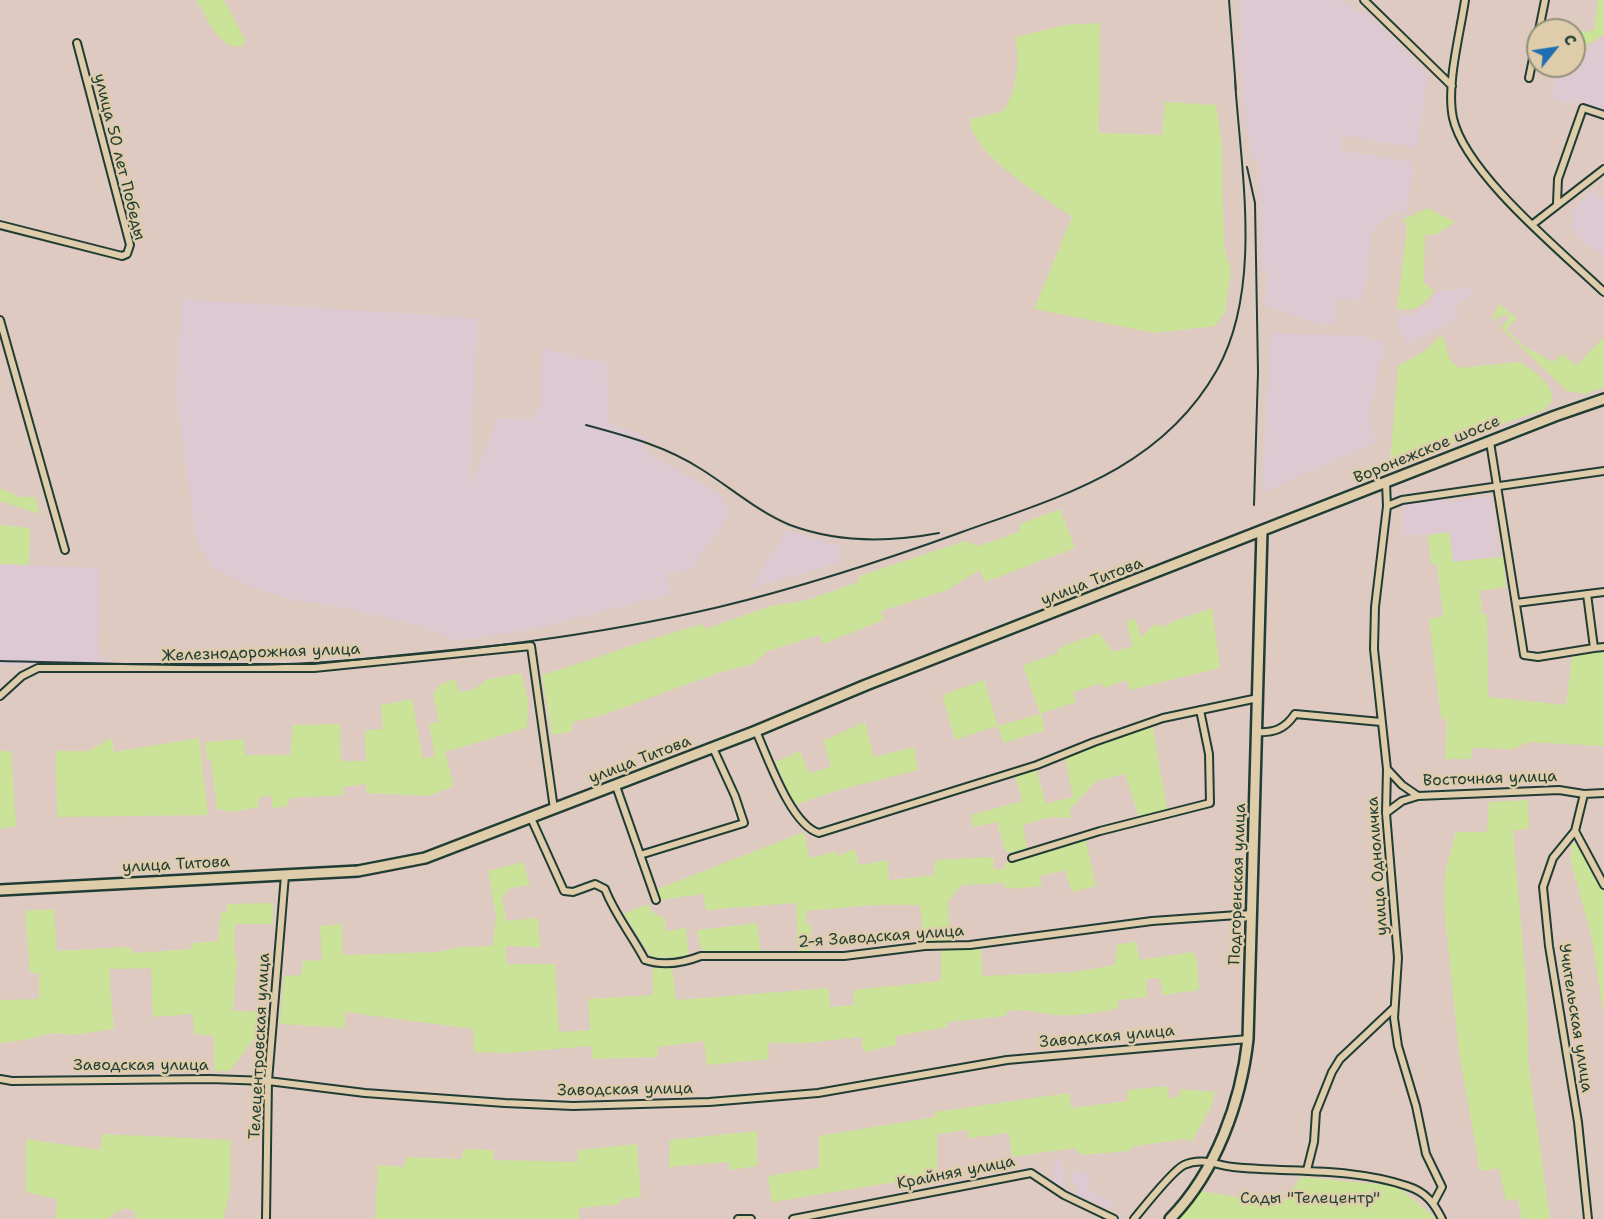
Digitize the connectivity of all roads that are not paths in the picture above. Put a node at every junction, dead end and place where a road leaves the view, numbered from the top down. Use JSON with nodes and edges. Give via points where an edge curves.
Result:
{"nodes":[{"id":1,"x":1364,"y":0,"type":"edge"},
{"id":2,"x":1465,"y":0,"type":"edge"},
{"id":3,"x":1545,"y":0,"type":"edge"},
{"id":4,"x":1541,"y":18,"type":"edge"},
{"id":5,"x":77,"y":43,"type":"dead end"},
{"id":6,"x":1452,"y":86,"type":"junction"},
{"id":7,"x":1604,"y":115,"type":"edge"},
{"id":8,"x":1604,"y":169,"type":"edge"},
{"id":9,"x":1557,"y":203,"type":"junction"},
{"id":10,"x":1533,"y":224,"type":"junction"},
{"id":11,"x":0,"y":225,"type":"edge"},
{"id":12,"x":1604,"y":292,"type":"edge"},
{"id":13,"x":0,"y":320,"type":"edge"},
{"id":14,"x":1604,"y":399,"type":"edge"},
{"id":15,"x":1490,"y":442,"type":"junction"},
{"id":16,"x":1604,"y":471,"type":"edge"},
{"id":17,"x":1386,"y":483,"type":"junction"},
{"id":18,"x":1498,"y":486,"type":"junction"},
{"id":19,"x":1386,"y":506,"type":"junction"},
{"id":20,"x":1262,"y":531,"type":"junction"},
{"id":21,"x":65,"y":550,"type":"dead end"},
{"id":22,"x":1604,"y":592,"type":"edge"},
{"id":23,"x":1587,"y":594,"type":"junction"},
{"id":24,"x":1516,"y":603,"type":"junction"},
{"id":25,"x":1604,"y":647,"type":"edge"},
{"id":26,"x":1594,"y":648,"type":"junction"},
{"id":27,"x":0,"y":696,"type":"edge"},
{"id":28,"x":1258,"y":698,"type":"junction"},
{"id":29,"x":1200,"y":710,"type":"junction"},
{"id":30,"x":1381,"y":722,"type":"junction"},
{"id":31,"x":756,"y":731,"type":"junction"},
{"id":32,"x":1257,"y":732,"type":"junction"},
{"id":33,"x":713,"y":748,"type":"junction"},
{"id":34,"x":1387,"y":769,"type":"junction"},
{"id":35,"x":616,"y":786,"type":"junction"},
{"id":36,"x":1604,"y":793,"type":"edge"},
{"id":37,"x":1584,"y":794,"type":"junction"},
{"id":38,"x":1418,"y":796,"type":"junction"},
{"id":39,"x":554,"y":809,"type":"junction"},
{"id":40,"x":1386,"y":813,"type":"junction"},
{"id":41,"x":531,"y":818,"type":"junction"},
{"id":42,"x":1575,"y":831,"type":"junction"},
{"id":43,"x":640,"y":855,"type":"junction"},
{"id":44,"x":1012,"y":858,"type":"dead end"},
{"id":45,"x":285,"y":875,"type":"junction"},
{"id":46,"x":1604,"y":885,"type":"edge"},
{"id":47,"x":0,"y":890,"type":"edge"},
{"id":48,"x":656,"y":900,"type":"dead end"},
{"id":49,"x":1252,"y":914,"type":"junction"},
{"id":50,"x":1394,"y":1008,"type":"junction"},
{"id":51,"x":1248,"y":1039,"type":"junction"},
{"id":52,"x":0,"y":1079,"type":"edge"},
{"id":53,"x":268,"y":1081,"type":"junction"},
{"id":54,"x":1211,"y":1160,"type":"junction"},
{"id":55,"x":1307,"y":1170,"type":"junction"},
{"id":56,"x":1434,"y":1202,"type":"junction"},
{"id":57,"x":266,"y":1219,"type":"edge"},
{"id":58,"x":738,"y":1219,"type":"edge"},
{"id":59,"x":751,"y":1219,"type":"edge"},
{"id":60,"x":794,"y":1219,"type":"edge"},
{"id":61,"x":1114,"y":1219,"type":"edge"},
{"id":62,"x":1134,"y":1219,"type":"edge"},
{"id":63,"x":1170,"y":1219,"type":"edge"},
{"id":64,"x":1442,"y":1219,"type":"edge"},
{"id":65,"x":1588,"y":1219,"type":"edge"}],
"edges":[{"from":1,"to":6,"type":"street"},
{"from":2,"to":6,"type":"street"},
{"from":3,"to":4,"type":"street"},
{"from":5,"to":11,"type":"street","name":"улица 50 лет Победы","via":[[130,245],[128,254],[122,256]]},
{"from":6,"to":10,"type":"street","via":[[1452,116],[1465,149],[1509,202]]},
{"from":7,"to":9,"type":"street","via":[[1583,108],[1558,179]]},
{"from":8,"to":9,"type":"street"},
{"from":9,"to":10,"type":"street"},
{"from":10,"to":12,"type":"street"},
{"from":13,"to":21,"type":"street"},
{"from":14,"to":15,"type":"main road","name":"Воронежское шоссе"},
{"from":15,"to":17,"type":"main road","name":"Воронежское шоссе"},
{"from":15,"to":18,"type":"street"},
{"from":16,"to":18,"type":"street"},
{"from":17,"to":19,"type":"street","name":"улица Одноличка"},
{"from":17,"to":20,"type":"main road","name":"Воронежское шоссе"},
{"from":18,"to":19,"type":"street","via":[[1402,500]]},
{"from":18,"to":24,"type":"street"},
{"from":19,"to":30,"type":"street","name":"улица Одноличка","via":[[1374,617]]},
{"from":20,"to":28,"type":"main road","name":"Подгоренская улица"},
{"from":20,"to":31,"type":"main road","name":"улица Титова"},
{"from":22,"to":23,"type":"street"},
{"from":23,"to":24,"type":"street"},
{"from":23,"to":26,"type":"street"},
{"from":24,"to":26,"type":"street","via":[[1524,655],[1538,657]]},
{"from":25,"to":26,"type":"street"},
{"from":27,"to":39,"type":"street","name":"Железнодорожная улица","via":[[22,676],[38,668],[314,668],[531,646]]},
{"from":28,"to":29,"type":"street"},
{"from":28,"to":32,"type":"main road","name":"Подгоренская улица"},
{"from":29,"to":31,"type":"street","via":[[1163,718],[1037,765],[819,833],[802,823]]},
{"from":29,"to":44,"type":"street","via":[[1209,754],[1210,803]]},
{"from":30,"to":32,"type":"street","via":[[1295,714],[1274,733]]},
{"from":30,"to":34,"type":"street","name":"улица Одноличка"},
{"from":31,"to":33,"type":"main road","name":"улица Титова"},
{"from":32,"to":49,"type":"main road","name":"Подгоренская улица"},
{"from":33,"to":35,"type":"main road","name":"улица Титова"},
{"from":33,"to":43,"type":"street","via":[[744,823]]},
{"from":34,"to":38,"type":"street","name":"Восточная улица"},
{"from":34,"to":40,"type":"street","name":"улица Одноличка"},
{"from":35,"to":39,"type":"main road","name":"улица Титова"},
{"from":35,"to":43,"type":"street"},
{"from":36,"to":37,"type":"street","name":"Восточная улица"},
{"from":37,"to":38,"type":"street","name":"Восточная улица","via":[[1559,790]]},
{"from":37,"to":42,"type":"street","name":"Учительская улица"},
{"from":38,"to":40,"type":"street","via":[[1402,801]]},
{"from":39,"to":41,"type":"main road","name":"улица Титова"},
{"from":40,"to":50,"type":"street","name":"улица Одноличка","via":[[1398,958]]},
{"from":41,"to":45,"type":"main road","name":"улица Титова","via":[[414,861],[375,869]]},
{"from":41,"to":49,"type":"street","name":"2-я Заводская улица","via":[[564,891],[595,884],[605,889],[614,912],[645,960],[656,963],[701,956],[844,956],[970,945],[1152,921]]},
{"from":42,"to":46,"type":"street"},
{"from":42,"to":65,"type":"street","name":"Учительская улица","via":[[1553,858],[1543,887],[1578,1122]]},
{"from":43,"to":48,"type":"street"},
{"from":45,"to":47,"type":"main road","name":"улица Титова"},
{"from":45,"to":53,"type":"street","name":"Телецентровская улица"},
{"from":49,"to":51,"type":"main road","name":"Подгоренская улица"},
{"from":50,"to":55,"type":"street","via":[[1340,1059],[1332,1072],[1316,1112]]},
{"from":50,"to":56,"type":"street","name":"улица Одноличка","via":[[1398,1046],[1426,1154],[1442,1186]]},
{"from":51,"to":53,"type":"street","name":"Заводская улица","via":[[1007,1060],[818,1093],[709,1102],[573,1106],[505,1103]]},
{"from":51,"to":54,"type":"main road","name":"Подгоренская улица","via":[[1239,1094]]},
{"from":52,"to":53,"type":"street","name":"Заводская улица"},
{"from":53,"to":57,"type":"street","name":"Телецентровская улица"},
{"from":54,"to":55,"type":"street","via":[[1231,1167]]},
{"from":54,"to":62,"type":"street","via":[[1183,1165]]},
{"from":54,"to":63,"type":"main road","name":"Подгоренская улица"},
{"from":55,"to":56,"type":"street","via":[[1358,1175],[1408,1186]]},
{"from":56,"to":64,"type":"street"},
{"from":58,"to":59,"type":"street"},
{"from":60,"to":61,"type":"street","name":"Крайняя улица","via":[[1031,1173],[1064,1195]]}]}
